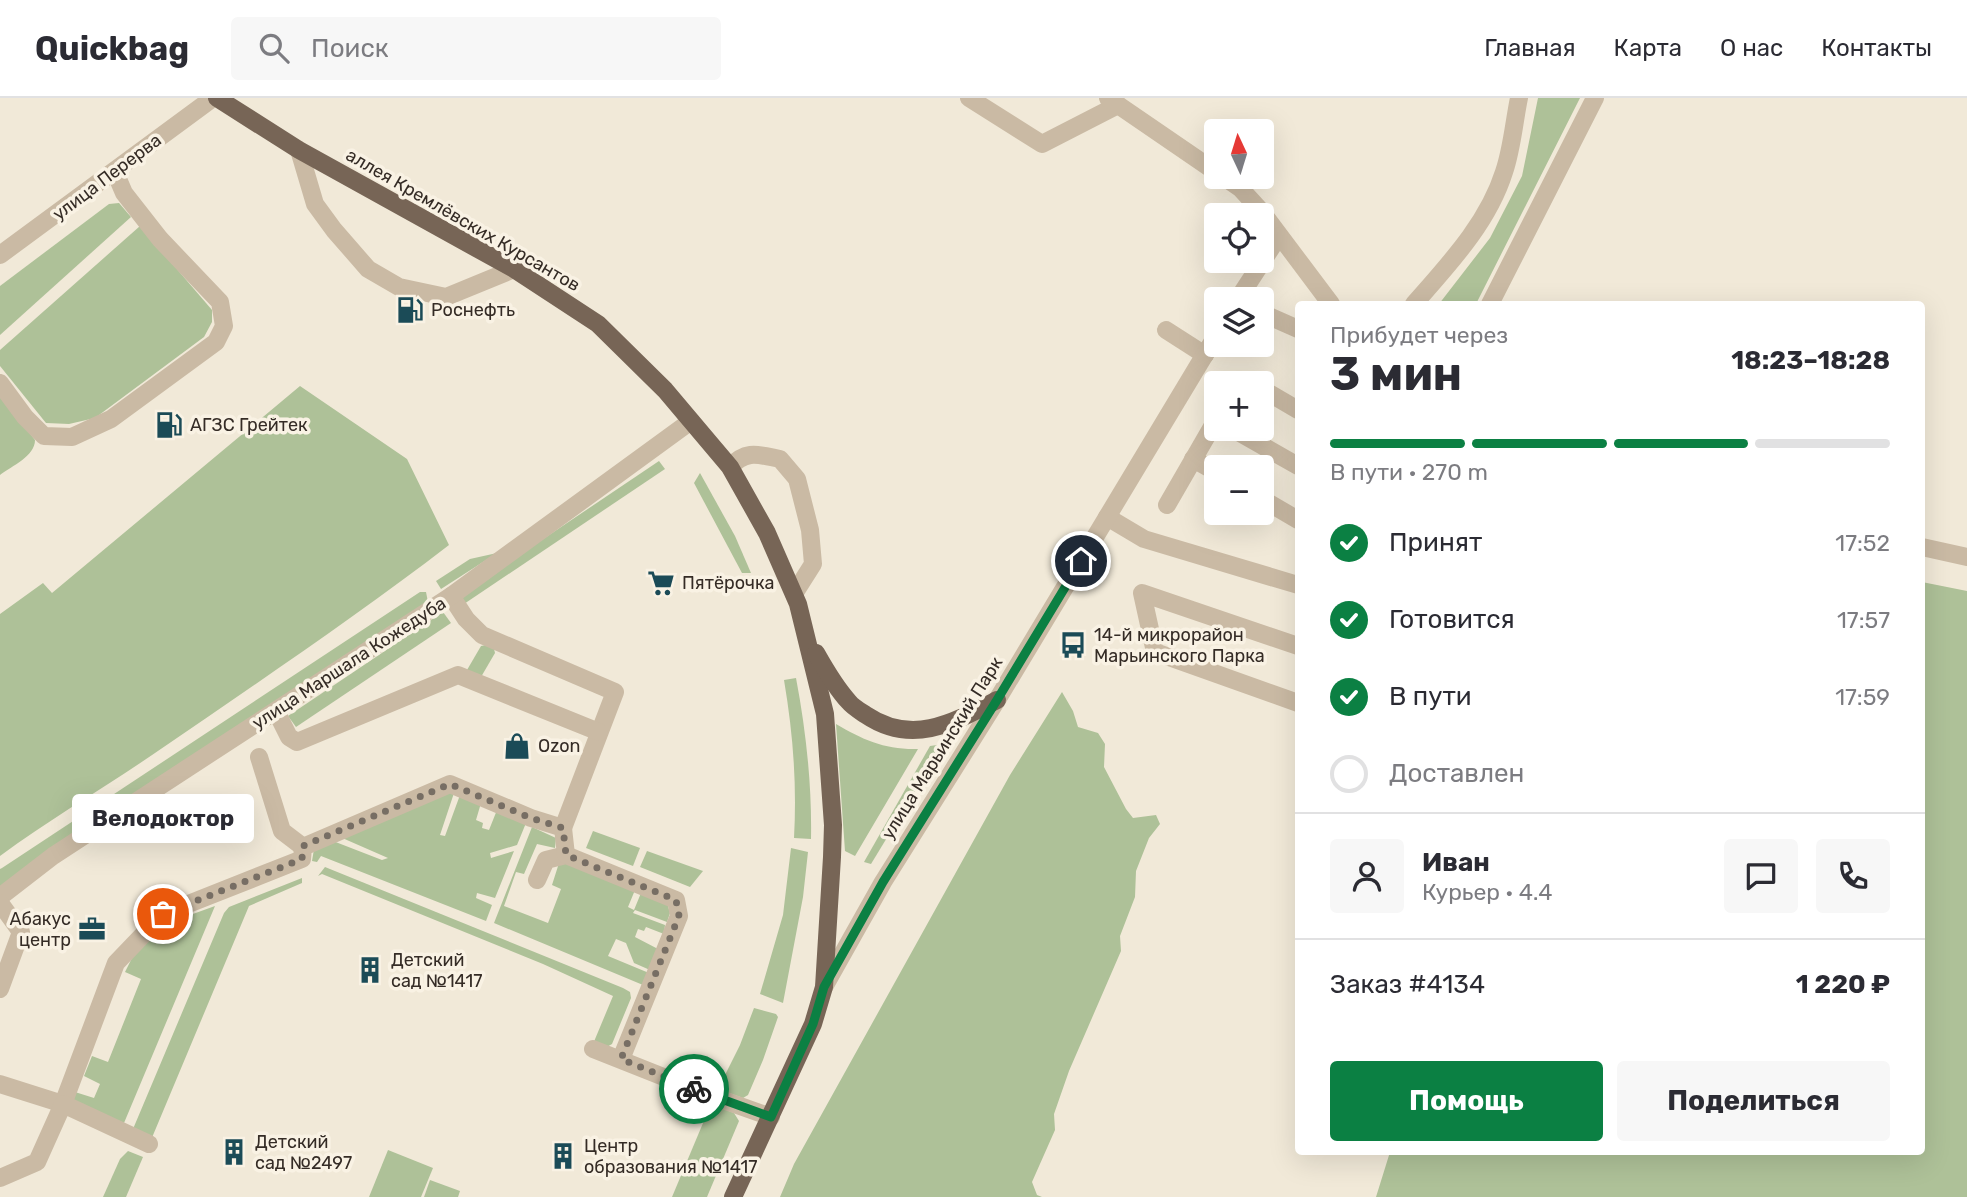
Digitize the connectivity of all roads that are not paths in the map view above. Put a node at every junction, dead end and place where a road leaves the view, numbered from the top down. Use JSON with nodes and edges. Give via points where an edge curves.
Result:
{"nodes":[{"id":1,"x":215,"y":98,"type":"edge"},
{"id":2,"x":969,"y":98,"type":"edge"},
{"id":3,"x":1519,"y":98,"type":"edge"},
{"id":4,"x":1595,"y":98,"type":"edge"},
{"id":5,"x":1113,"y":101,"type":"edge"},
{"id":6,"x":299,"y":150,"type":"junction"},
{"id":7,"x":1204,"y":164,"type":"edge"},
{"id":8,"x":115,"y":172,"type":"junction"},
{"id":9,"x":1241,"y":189,"type":"edge"},
{"id":10,"x":1279,"y":236,"type":"junction"},
{"id":11,"x":0,"y":255,"type":"edge"},
{"id":12,"x":514,"y":269,"type":"junction"},
{"id":13,"x":1246,"y":287,"type":"edge"},
{"id":14,"x":1329,"y":301,"type":"edge"},
{"id":15,"x":1417,"y":301,"type":"edge"},
{"id":16,"x":1492,"y":301,"type":"edge"},
{"id":17,"x":1274,"y":318,"type":"edge"},
{"id":18,"x":1295,"y":328,"type":"edge"},
{"id":19,"x":1166,"y":330,"type":"dead end"},
{"id":20,"x":1204,"y":354,"type":"edge"},
{"id":21,"x":1204,"y":357,"type":"edge"},
{"id":22,"x":0,"y":383,"type":"edge"},
{"id":23,"x":1274,"y":396,"type":"edge"},
{"id":24,"x":1295,"y":408,"type":"edge"},
{"id":25,"x":691,"y":421,"type":"junction"},
{"id":26,"x":1204,"y":440,"type":"edge"},
{"id":27,"x":1254,"y":441,"type":"edge"},
{"id":28,"x":1193,"y":459,"type":"junction"},
{"id":29,"x":1295,"y":464,"type":"edge"},
{"id":30,"x":1204,"y":465,"type":"edge"},
{"id":31,"x":730,"y":467,"type":"junction"},
{"id":32,"x":1167,"y":505,"type":"dead end"},
{"id":33,"x":1274,"y":506,"type":"edge"},
{"id":34,"x":1107,"y":517,"type":"junction"},
{"id":35,"x":1295,"y":518,"type":"edge"},
{"id":36,"x":1925,"y":548,"type":"edge"},
{"id":37,"x":1967,"y":557,"type":"edge"},
{"id":38,"x":1295,"y":584,"type":"edge"},
{"id":39,"x":794,"y":594,"type":"junction"},
{"id":40,"x":451,"y":596,"type":"junction"},
{"id":41,"x":807,"y":638,"type":"junction"},
{"id":42,"x":1295,"y":645,"type":"edge"},
{"id":43,"x":997,"y":700,"type":"junction"},
{"id":44,"x":1295,"y":702,"type":"edge"},
{"id":45,"x":276,"y":711,"type":"junction"},
{"id":46,"x":599,"y":732,"type":"junction"},
{"id":47,"x":259,"y":757,"type":"dead end"},
{"id":48,"x":563,"y":828,"type":"junction"},
{"id":49,"x":303,"y":846,"type":"junction"},
{"id":50,"x":566,"y":855,"type":"junction"},
{"id":51,"x":537,"y":880,"type":"dead end"},
{"id":52,"x":0,"y":897,"type":"edge"},
{"id":53,"x":0,"y":903,"type":"edge"},
{"id":54,"x":824,"y":987,"type":"junction"},
{"id":55,"x":0,"y":989,"type":"edge"},
{"id":56,"x":593,"y":1049,"type":"dead end"},
{"id":57,"x":621,"y":1059,"type":"junction"},
{"id":58,"x":0,"y":1084,"type":"edge"},
{"id":59,"x":63,"y":1104,"type":"junction"},
{"id":60,"x":771,"y":1117,"type":"junction"},
{"id":61,"x":149,"y":1144,"type":"dead end"},
{"id":62,"x":0,"y":1178,"type":"edge"},
{"id":63,"x":733,"y":1197,"type":"edge"}],
"edges":[{"from":1,"to":6,"type":"main road","name":"аллея Кремлёвских Курсантов"},
{"from":1,"to":8,"type":"street","name":"улица Перерва"},
{"from":2,"to":5,"type":"street","via":[[1042,144]]},
{"from":3,"to":15,"type":"street","via":[[1499,184],[1463,248]]},
{"from":4,"to":16,"type":"street"},
{"from":5,"to":7,"type":"street"},
{"from":6,"to":12,"type":"main road","name":"аллея Кремлёвских Курсантов"},
{"from":6,"to":12,"type":"street","via":[[315,204],[368,269],[399,287],[446,297]]},
{"from":8,"to":11,"type":"street","name":"улица Перерва"},
{"from":8,"to":22,"type":"street","via":[[124,192],[160,239],[220,302],[224,327],[216,342],[111,419],[72,437],[44,436]]},
{"from":9,"to":10,"type":"street"},
{"from":10,"to":13,"type":"street"},
{"from":10,"to":14,"type":"street"},
{"from":12,"to":25,"type":"main road","name":"аллея Кремлёвских Курсантов","via":[[598,324]]},
{"from":17,"to":18,"type":"street"},
{"from":19,"to":20,"type":"street"},
{"from":21,"to":34,"type":"street","name":"улица Марьинский Парк"},
{"from":23,"to":24,"type":"street"},
{"from":25,"to":31,"type":"main road","name":"аллея Кремлёвских Курсантов"},
{"from":25,"to":40,"type":"street","name":"улица Маршала Кожедуба"},
{"from":26,"to":28,"type":"street"},
{"from":27,"to":29,"type":"street"},
{"from":28,"to":30,"type":"street"},
{"from":28,"to":32,"type":"street"},
{"from":31,"to":39,"type":"main road","name":"аллея Кремлёвских Курсантов"},
{"from":31,"to":39,"type":"street","via":[[743,456],[780,459],[797,480],[813,564]]},
{"from":33,"to":35,"type":"street"},
{"from":34,"to":38,"type":"street","via":[[1144,539]]},
{"from":34,"to":43,"type":"street","name":"улица Марьинский Парк"},
{"from":36,"to":37,"type":"street"},
{"from":39,"to":41,"type":"main road","name":"аллея Кремлёвских Курсантов"},
{"from":40,"to":45,"type":"street","name":"улица Маршала Кожедуба"},
{"from":40,"to":46,"type":"street","via":[[482,635],[615,692]]},
{"from":41,"to":43,"type":"main road","via":[[849,704],[874,721],[900,730],[937,727]]},
{"from":41,"to":54,"type":"main road","name":"аллея Кремлёвских Курсантов","via":[[825,714],[833,825]]},
{"from":42,"to":44,"type":"street","via":[[1142,593],[1156,652]]},
{"from":43,"to":54,"type":"street","name":"улица Марьинский Парк","via":[[883,882]]},
{"from":45,"to":46,"type":"street","via":[[289,737],[297,742],[458,675]]},
{"from":45,"to":52,"type":"street","name":"улица Маршала Кожедуба","via":[[53,856]]},
{"from":46,"to":48,"type":"street"},
{"from":47,"to":49,"type":"street","via":[[282,831]]},
{"from":48,"to":49,"type":"street","via":[[450,784]]},
{"from":48,"to":50,"type":"street"},
{"from":49,"to":59,"type":"street","via":[[302,859],[163,914],[116,963]]},
{"from":50,"to":51,"type":"street","via":[[546,860]]},
{"from":50,"to":57,"type":"street","via":[[676,900],[679,916]]},
{"from":53,"to":55,"type":"street","via":[[21,932]]},
{"from":54,"to":60,"type":"main road","name":"улица Марьинский Парк","via":[[813,1024]]},
{"from":56,"to":57,"type":"street"},
{"from":57,"to":60,"type":"street"},
{"from":58,"to":59,"type":"street"},
{"from":59,"to":61,"type":"street"},
{"from":59,"to":62,"type":"street","via":[[37,1163]]},
{"from":60,"to":63,"type":"main road","name":"улица Марьинский Парк"}]}
